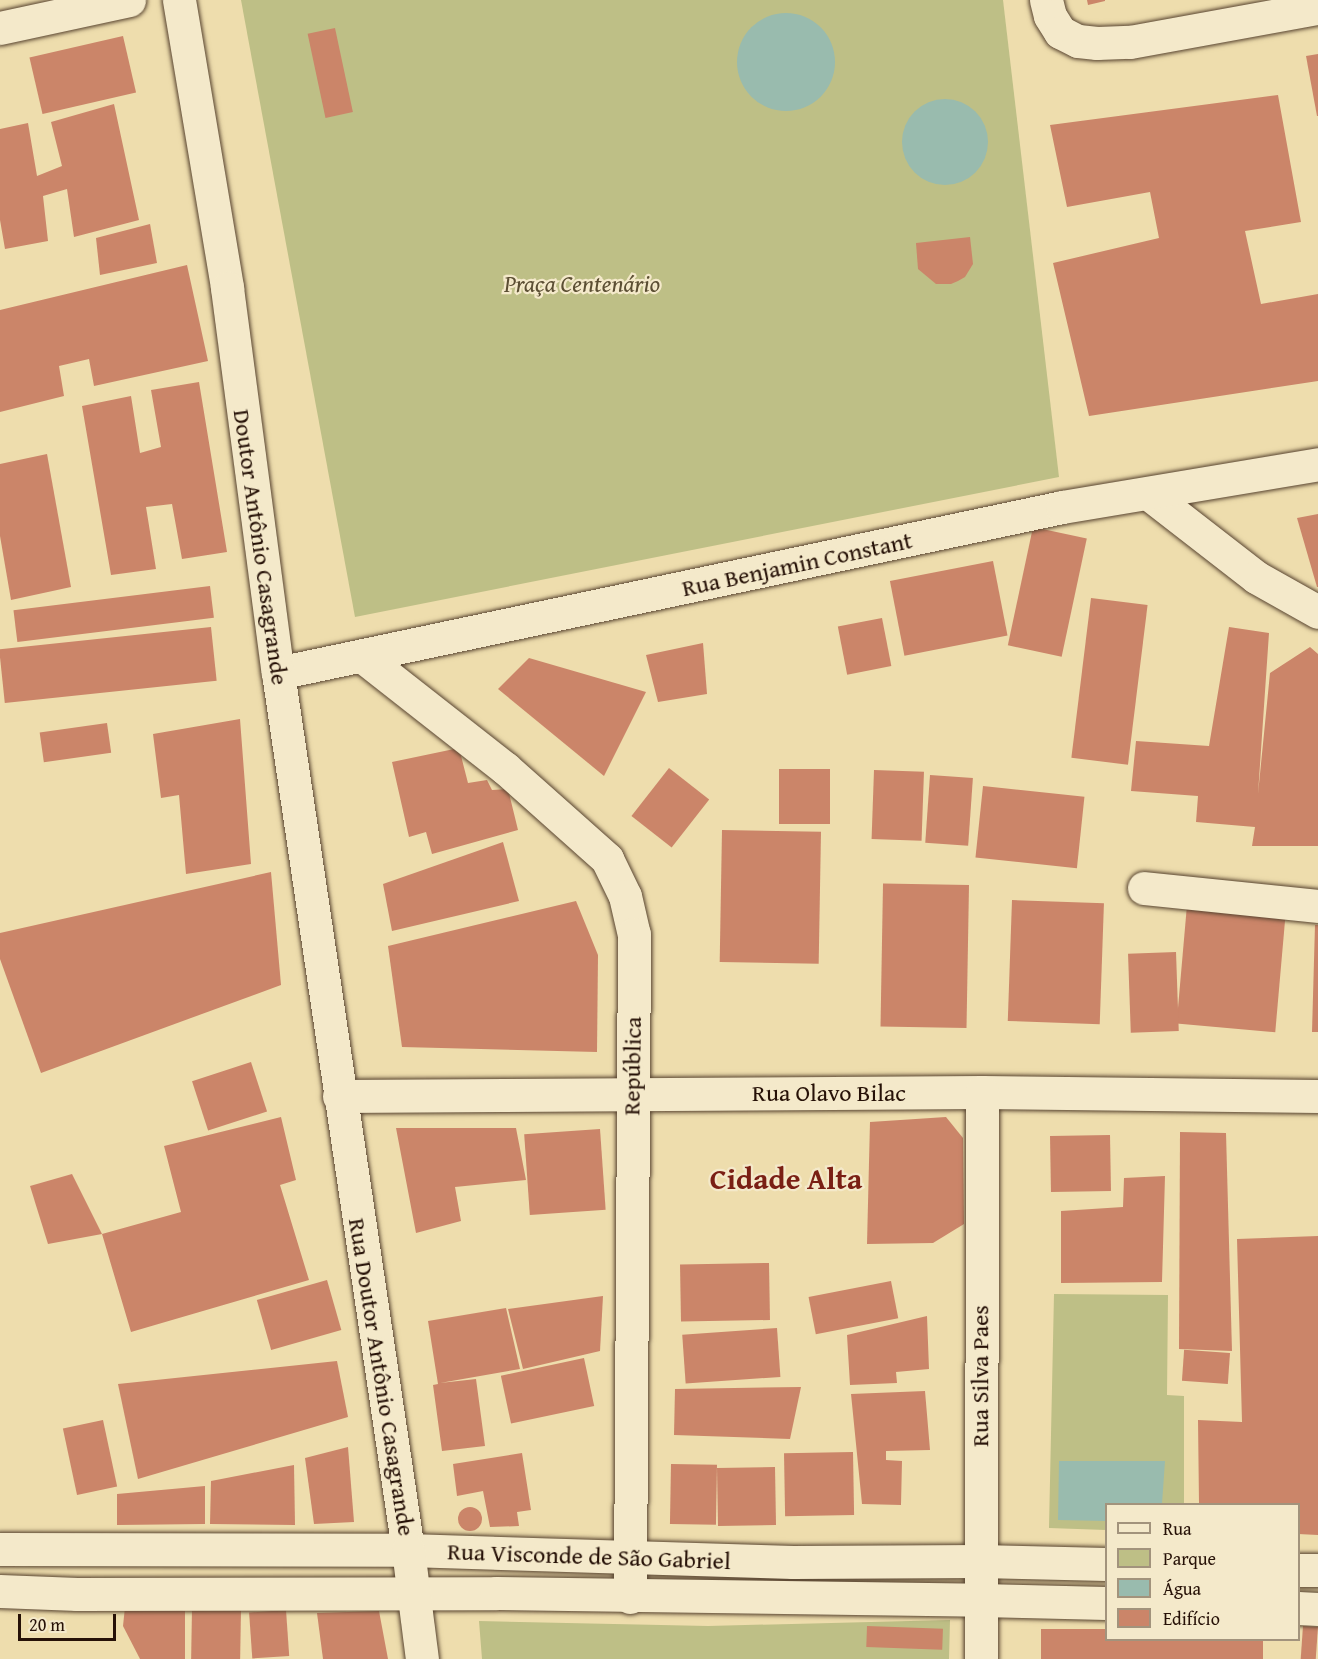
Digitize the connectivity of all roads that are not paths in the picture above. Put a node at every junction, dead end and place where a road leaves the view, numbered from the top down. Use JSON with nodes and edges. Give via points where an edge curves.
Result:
{"nodes":[{"id":1,"x":129,"y":0,"type":"edge"},
{"id":2,"x":179,"y":0,"type":"edge"},
{"id":3,"x":1048,"y":8,"type":"edge"},
{"id":4,"x":1318,"y":8,"type":"edge"},
{"id":5,"x":0,"y":28,"type":"edge"},
{"id":6,"x":1318,"y":464,"type":"edge"},
{"id":7,"x":1149,"y":494,"type":"junction"},
{"id":8,"x":1318,"y":612,"type":"edge"},
{"id":9,"x":362,"y":656,"type":"junction"},
{"id":10,"x":278,"y":673,"type":"junction"},
{"id":11,"x":1144,"y":888,"type":"dead end"},
{"id":12,"x":1318,"y":906,"type":"edge"},
{"id":13,"x":982,"y":1092,"type":"junction"},
{"id":14,"x":632,"y":1093,"type":"junction"},
{"id":15,"x":339,"y":1096,"type":"junction"},
{"id":16,"x":1318,"y":1096,"type":"edge"},
{"id":17,"x":0,"y":1550,"type":"edge"},
{"id":18,"x":408,"y":1550,"type":"junction"},
{"id":19,"x":630,"y":1558,"type":"junction"},
{"id":20,"x":980,"y":1561,"type":"junction"},
{"id":21,"x":793,"y":1562,"type":"junction"},
{"id":22,"x":1105,"y":1564,"type":"edge"},
{"id":23,"x":1300,"y":1570,"type":"edge"},
{"id":24,"x":1318,"y":1570,"type":"edge"},
{"id":25,"x":0,"y":1591,"type":"edge"},
{"id":26,"x":413,"y":1595,"type":"junction"},
{"id":27,"x":630,"y":1597,"type":"junction"},
{"id":28,"x":789,"y":1599,"type":"junction"},
{"id":29,"x":981,"y":1600,"type":"junction"},
{"id":30,"x":1105,"y":1603,"type":"edge"},
{"id":31,"x":1300,"y":1608,"type":"edge"},
{"id":32,"x":1318,"y":1609,"type":"edge"},
{"id":33,"x":422,"y":1659,"type":"edge"},
{"id":34,"x":981,"y":1659,"type":"edge"}],
"edges":[{"from":1,"to":5,"type":"street"},
{"from":2,"to":10,"type":"street","name":"Doutor Antônio Casagrande","via":[[227,288]]},
{"from":3,"to":4,"type":"street","via":[[1060,32],[1078,41],[1097,43],[1130,42]]},
{"from":6,"to":7,"type":"street","name":"Rua Benjamin Constant"},
{"from":7,"to":8,"type":"street","via":[[1256,577]]},
{"from":7,"to":9,"type":"street","name":"Rua Benjamin Constant","via":[[1062,507]]},
{"from":9,"to":10,"type":"street","name":"Rua Benjamin Constant"},
{"from":9,"to":14,"type":"street","name":"República","via":[[505,768],[607,859],[625,896],[634,934]]},
{"from":10,"to":15,"type":"street","name":"Doutor Antônio Casagrande"},
{"from":11,"to":12,"type":"street"},
{"from":13,"to":14,"type":"street","name":"Rua Olavo Bilac"},
{"from":13,"to":16,"type":"street","name":"Rua Olavo Bilac"},
{"from":13,"to":20,"type":"street","name":"Rua Silva Paes"},
{"from":14,"to":15,"type":"street","name":"Rua Olavo Bilac"},
{"from":14,"to":19,"type":"street","name":"República"},
{"from":15,"to":18,"type":"street","name":"Rua Doutor Antônio Casagrande"},
{"from":17,"to":18,"type":"street","name":"Rua Visconde de São Gabriel"},
{"from":18,"to":19,"type":"street","name":"Rua Visconde de São Gabriel"},
{"from":18,"to":26,"type":"street","name":"Rua Doutor Antônio Casagrande"},
{"from":19,"to":21,"type":"street","name":"Rua Visconde de São Gabriel"},
{"from":19,"to":27,"type":"street","name":"República"},
{"from":20,"to":21,"type":"street","name":"Rua Visconde de São Gabriel"},
{"from":20,"to":22,"type":"street","name":"Rua Visconde de São Gabriel"},
{"from":20,"to":29,"type":"street","name":"Rua Silva Paes"},
{"from":21,"to":28,"type":"street"},
{"from":23,"to":24,"type":"street"},
{"from":25,"to":26,"type":"street","name":"Rua Visconde de São Gabriel"},
{"from":26,"to":27,"type":"street","name":"Rua Visconde de São Gabriel"},
{"from":26,"to":33,"type":"street","name":"Rua Doutor Antônio Casagrande"},
{"from":27,"to":28,"type":"street","name":"Rua Visconde de São Gabriel"},
{"from":28,"to":29,"type":"street","name":"Rua Visconde de São Gabriel"},
{"from":29,"to":30,"type":"street","name":"Rua Visconde de São Gabriel"},
{"from":29,"to":34,"type":"street","name":"Rua Silva Paes"},
{"from":31,"to":32,"type":"street"}]}
